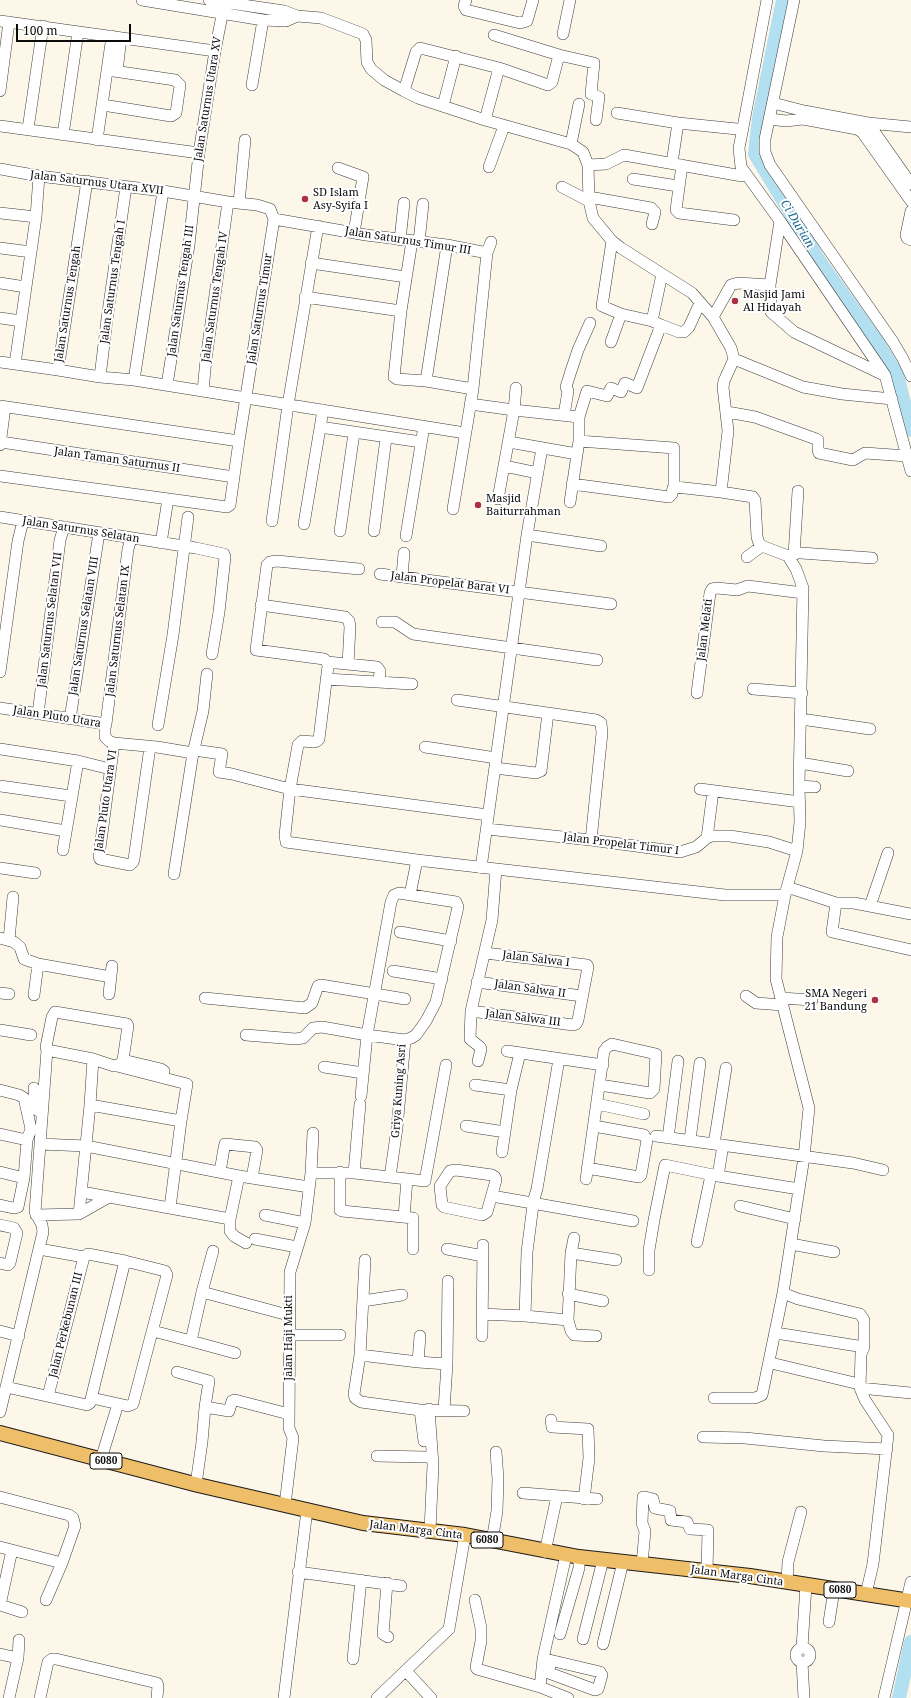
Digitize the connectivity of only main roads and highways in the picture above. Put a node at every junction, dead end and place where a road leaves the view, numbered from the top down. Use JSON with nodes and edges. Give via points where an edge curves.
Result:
{"nodes":[{"id":1,"x":0,"y":1433,"type":"edge"},
{"id":2,"x":909,"y":1600,"type":"edge"}],
"edges":[{"from":1,"to":2,"type":"main road","name":"Jalan Marga Cinta","number":"6080","via":[[196,1484],[363,1523],[466,1535],[573,1556],[707,1571]]}]}
